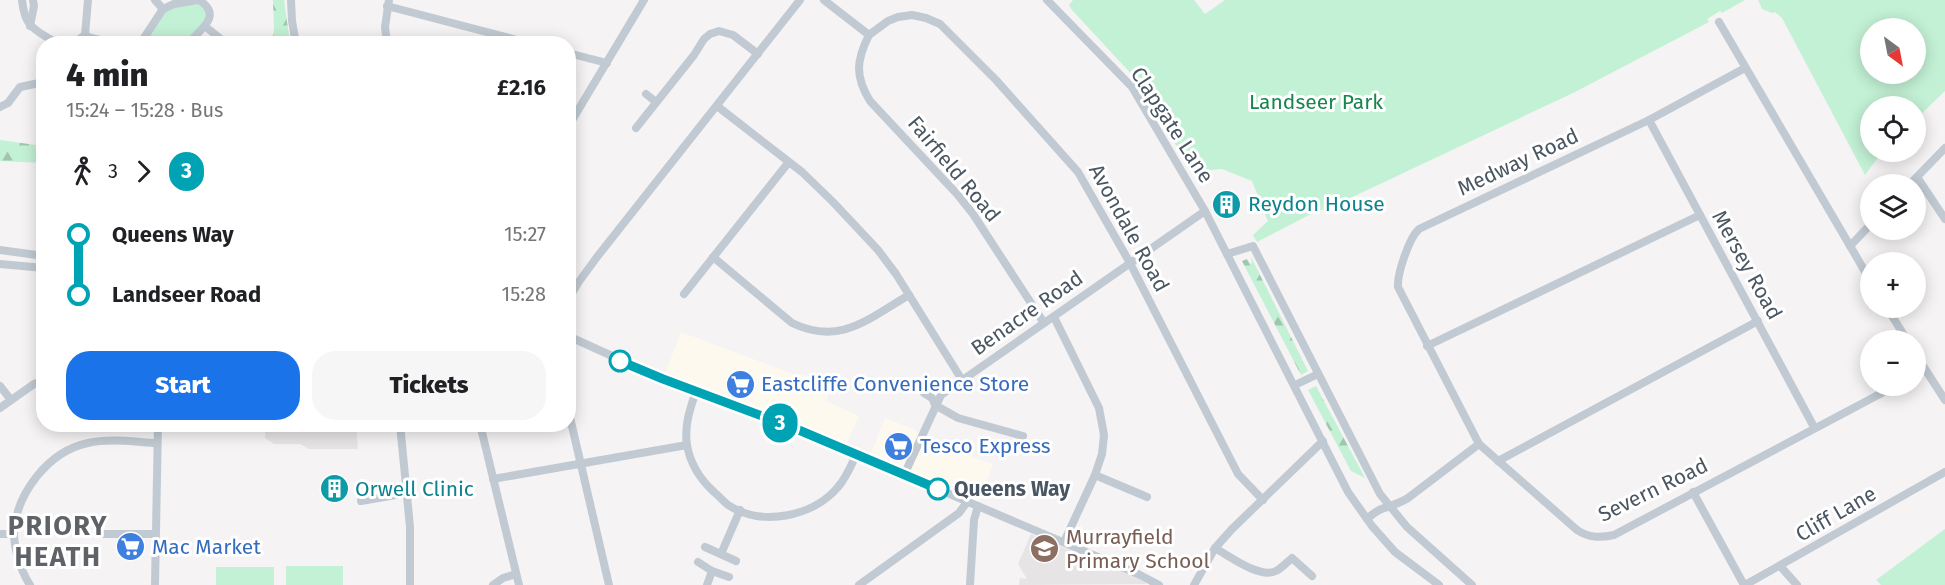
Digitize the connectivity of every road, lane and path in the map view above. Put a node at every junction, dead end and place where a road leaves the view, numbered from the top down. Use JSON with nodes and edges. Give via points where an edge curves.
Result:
{"nodes":[{"id":1,"x":22,"y":0,"type":"edge"},
{"id":2,"x":33,"y":0,"type":"edge"},
{"id":3,"x":88,"y":0,"type":"edge"},
{"id":4,"x":155,"y":0,"type":"edge"},
{"id":5,"x":198,"y":0,"type":"edge"},
{"id":6,"x":291,"y":0,"type":"edge"},
{"id":7,"x":644,"y":0,"type":"edge"},
{"id":8,"x":800,"y":0,"type":"edge"},
{"id":9,"x":824,"y":0,"type":"edge"},
{"id":10,"x":1047,"y":0,"type":"edge"},
{"id":11,"x":388,"y":3,"type":"edge"},
{"id":12,"x":163,"y":9,"type":"junction"},
{"id":13,"x":1719,"y":22,"type":"dead end"},
{"id":14,"x":30,"y":26,"type":"junction"},
{"id":15,"x":206,"y":27,"type":"junction"},
{"id":16,"x":86,"y":34,"type":"junction"},
{"id":17,"x":869,"y":35,"type":"junction"},
{"id":18,"x":46,"y":36,"type":"edge"},
{"id":19,"x":83,"y":36,"type":"edge"},
{"id":20,"x":88,"y":36,"type":"edge"},
{"id":21,"x":145,"y":36,"type":"edge"},
{"id":22,"x":194,"y":36,"type":"edge"},
{"id":23,"x":217,"y":36,"type":"edge"},
{"id":24,"x":295,"y":36,"type":"edge"},
{"id":25,"x":386,"y":36,"type":"edge"},
{"id":26,"x":504,"y":36,"type":"edge"},
{"id":27,"x":758,"y":54,"type":"junction"},
{"id":28,"x":576,"y":55,"type":"edge"},
{"id":29,"x":607,"y":63,"type":"junction"},
{"id":30,"x":1745,"y":68,"type":"junction"},
{"id":31,"x":36,"y":84,"type":"edge"},
{"id":32,"x":646,"y":94,"type":"dead end"},
{"id":33,"x":656,"y":102,"type":"junction"},
{"id":34,"x":717,"y":106,"type":"junction"},
{"id":35,"x":0,"y":107,"type":"edge"},
{"id":36,"x":576,"y":114,"type":"edge"},
{"id":37,"x":1649,"y":120,"type":"junction"},
{"id":38,"x":636,"y":128,"type":"dead end"},
{"id":39,"x":1945,"y":148,"type":"edge"},
{"id":40,"x":788,"y":163,"type":"junction"},
{"id":41,"x":1920,"y":174,"type":"edge"},
{"id":42,"x":1926,"y":190,"type":"edge"},
{"id":43,"x":1205,"y":211,"type":"junction"},
{"id":44,"x":1700,"y":215,"type":"junction"},
{"id":45,"x":1945,"y":219,"type":"edge"},
{"id":46,"x":1860,"y":236,"type":"edge"},
{"id":47,"x":1850,"y":246,"type":"junction"},
{"id":48,"x":0,"y":250,"type":"edge"},
{"id":49,"x":22,"y":254,"type":"junction"},
{"id":50,"x":1227,"y":254,"type":"junction"},
{"id":51,"x":36,"y":255,"type":"edge"},
{"id":52,"x":713,"y":257,"type":"junction"},
{"id":53,"x":1130,"y":263,"type":"junction"},
{"id":54,"x":1860,"y":263,"type":"edge"},
{"id":55,"x":0,"y":264,"type":"edge"},
{"id":56,"x":22,"y":266,"type":"junction"},
{"id":57,"x":36,"y":267,"type":"edge"},
{"id":58,"x":576,"y":286,"type":"edge"},
{"id":59,"x":684,"y":294,"type":"dead end"},
{"id":60,"x":909,"y":296,"type":"junction"},
{"id":61,"x":1054,"y":317,"type":"junction"},
{"id":62,"x":1758,"y":321,"type":"junction"},
{"id":63,"x":1044,"y":323,"type":"junction"},
{"id":64,"x":576,"y":340,"type":"edge"},
{"id":65,"x":1427,"y":346,"type":"junction"},
{"id":66,"x":1926,"y":373,"type":"edge"},
{"id":67,"x":1318,"y":374,"type":"junction"},
{"id":68,"x":962,"y":380,"type":"junction"},
{"id":69,"x":36,"y":383,"type":"edge"},
{"id":70,"x":919,"y":384,"type":"dead end"},
{"id":71,"x":1295,"y":385,"type":"junction"},
{"id":72,"x":0,"y":386,"type":"edge"},
{"id":73,"x":696,"y":391,"type":"junction"},
{"id":74,"x":1875,"y":396,"type":"edge"},
{"id":75,"x":11,"y":400,"type":"junction"},
{"id":76,"x":1945,"y":400,"type":"edge"},
{"id":77,"x":935,"y":405,"type":"junction"},
{"id":78,"x":0,"y":408,"type":"edge"},
{"id":79,"x":1814,"y":427,"type":"junction"},
{"id":80,"x":158,"y":432,"type":"edge"},
{"id":81,"x":401,"y":432,"type":"edge"},
{"id":82,"x":482,"y":432,"type":"edge"},
{"id":83,"x":573,"y":432,"type":"edge"},
{"id":84,"x":1023,"y":436,"type":"dead end"},
{"id":85,"x":1323,"y":441,"type":"junction"},
{"id":86,"x":157,"y":443,"type":"junction"},
{"id":87,"x":1479,"y":444,"type":"junction"},
{"id":88,"x":687,"y":445,"type":"junction"},
{"id":89,"x":856,"y":455,"type":"junction"},
{"id":90,"x":1498,"y":461,"type":"junction"},
{"id":91,"x":580,"y":463,"type":"junction"},
{"id":92,"x":1945,"y":472,"type":"edge"},
{"id":93,"x":904,"y":475,"type":"junction"},
{"id":94,"x":1095,"y":475,"type":"junction"},
{"id":95,"x":493,"y":478,"type":"junction"},
{"id":96,"x":1694,"y":492,"type":"junction"},
{"id":97,"x":407,"y":493,"type":"junction"},
{"id":98,"x":1146,"y":497,"type":"dead end"},
{"id":99,"x":1263,"y":500,"type":"junction"},
{"id":100,"x":361,"y":501,"type":"dead end"},
{"id":101,"x":967,"y":502,"type":"junction"},
{"id":102,"x":978,"y":506,"type":"junction"},
{"id":103,"x":1389,"y":507,"type":"junction"},
{"id":104,"x":740,"y":510,"type":"junction"},
{"id":105,"x":959,"y":513,"type":"junction"},
{"id":106,"x":1367,"y":519,"type":"junction"},
{"id":107,"x":974,"y":520,"type":"junction"},
{"id":108,"x":0,"y":534,"type":"edge"},
{"id":109,"x":14,"y":534,"type":"junction"},
{"id":110,"x":98,"y":534,"type":"dead end"},
{"id":111,"x":155,"y":534,"type":"junction"},
{"id":112,"x":1064,"y":542,"type":"junction"},
{"id":113,"x":705,"y":547,"type":"dead end"},
{"id":114,"x":1215,"y":548,"type":"junction"},
{"id":115,"x":721,"y":554,"type":"junction"},
{"id":116,"x":736,"y":561,"type":"dead end"},
{"id":117,"x":698,"y":562,"type":"dead end"},
{"id":118,"x":1780,"y":566,"type":"junction"},
{"id":119,"x":712,"y":571,"type":"junction"},
{"id":120,"x":516,"y":574,"type":"junction"},
{"id":121,"x":1312,"y":576,"type":"dead end"},
{"id":122,"x":729,"y":577,"type":"dead end"},
{"id":123,"x":30,"y":585,"type":"edge"},
{"id":124,"x":155,"y":585,"type":"edge"},
{"id":125,"x":410,"y":585,"type":"edge"},
{"id":126,"x":493,"y":585,"type":"edge"},
{"id":127,"x":519,"y":585,"type":"edge"},
{"id":128,"x":609,"y":585,"type":"edge"},
{"id":129,"x":707,"y":585,"type":"edge"},
{"id":130,"x":859,"y":585,"type":"edge"},
{"id":131,"x":970,"y":585,"type":"edge"},
{"id":132,"x":1159,"y":585,"type":"edge"},
{"id":133,"x":1194,"y":585,"type":"edge"},
{"id":134,"x":1439,"y":585,"type":"edge"},
{"id":135,"x":1472,"y":585,"type":"edge"},
{"id":136,"x":1744,"y":585,"type":"edge"},
{"id":137,"x":1797,"y":585,"type":"edge"}],
"edges":[{"from":1,"to":14,"type":"street","via":[[23,14]]},
{"from":2,"to":14,"type":"street"},
{"from":3,"to":16,"type":"street"},
{"from":4,"to":12,"type":"street"},
{"from":5,"to":12,"type":"street"},
{"from":5,"to":15,"type":"street","via":[[209,14]]},
{"from":6,"to":24,"type":"street"},
{"from":7,"to":29,"type":"street"},
{"from":8,"to":27,"type":"street"},
{"from":9,"to":17,"type":"street"},
{"from":10,"to":43,"type":"street","name":"Clapgate Lane","via":[[1132,87]]},
{"from":11,"to":25,"type":"street"},
{"from":11,"to":26,"type":"street"},
{"from":12,"to":21,"type":"street"},
{"from":13,"to":30,"type":"street"},
{"from":14,"to":18,"type":"street"},
{"from":15,"to":22,"type":"street"},
{"from":15,"to":23,"type":"street"},
{"from":16,"to":19,"type":"street"},
{"from":16,"to":20,"type":"street"},
{"from":17,"to":53,"type":"street","name":"Avondale Road","via":[[898,17],[912,15],[940,24],[1078,172]]},
{"from":17,"to":63,"type":"street","name":"Fairfield Road","via":[[858,74],[870,101],[973,214]]},
{"from":27,"to":33,"type":"street","via":[[727,32],[710,34]]},
{"from":27,"to":34,"type":"street"},
{"from":28,"to":29,"type":"street"},
{"from":29,"to":36,"type":"street"},
{"from":30,"to":37,"type":"street","name":"Medway Road"},
{"from":30,"to":47,"type":"street"},
{"from":31,"to":35,"type":"street","via":[[20,87]]},
{"from":32,"to":33,"type":"street"},
{"from":33,"to":38,"type":"street"},
{"from":34,"to":40,"type":"street"},
{"from":34,"to":58,"type":"street"},
{"from":37,"to":44,"type":"street","name":"Mersey Road"},
{"from":37,"to":65,"type":"street","name":"Medway Road","via":[[1415,233],[1398,287]]},
{"from":39,"to":41,"type":"street"},
{"from":40,"to":52,"type":"street"},
{"from":40,"to":60,"type":"street","via":[[809,179],[878,250]]},
{"from":42,"to":45,"type":"street"},
{"from":43,"to":50,"type":"street","name":"Clapgate Lane"},
{"from":43,"to":53,"type":"street","name":"Benacre Road"},
{"from":44,"to":62,"type":"street","name":"Mersey Road"},
{"from":44,"to":65,"type":"street"},
{"from":46,"to":47,"type":"street"},
{"from":47,"to":54,"type":"street"},
{"from":48,"to":49,"type":"street"},
{"from":49,"to":51,"type":"street"},
{"from":49,"to":56,"type":"street"},
{"from":50,"to":67,"type":"street","via":[[1253,246]]},
{"from":50,"to":71,"type":"street","name":"Clapgate Lane"},
{"from":52,"to":59,"type":"street"},
{"from":52,"to":60,"type":"street","via":[[792,323],[820,333],[852,328]]},
{"from":53,"to":61,"type":"street","name":"Benacre Road"},
{"from":53,"to":99,"type":"street","name":"Avondale Road","via":[[1239,474]]},
{"from":55,"to":56,"type":"street"},
{"from":56,"to":57,"type":"street"},
{"from":60,"to":68,"type":"street"},
{"from":61,"to":63,"type":"street","name":"Benacre Road"},
{"from":61,"to":94,"type":"street","via":[[1099,408],[1104,435]]},
{"from":62,"to":79,"type":"street","name":"Mersey Road"},
{"from":62,"to":90,"type":"street"},
{"from":63,"to":68,"type":"street","name":"Benacre Road"},
{"from":64,"to":73,"type":"street"},
{"from":65,"to":87,"type":"street","name":"Severn Road"},
{"from":66,"to":76,"type":"street"},
{"from":67,"to":71,"type":"street"},
{"from":67,"to":103,"type":"street"},
{"from":68,"to":77,"type":"street","name":"Benacre Road","via":[[941,395]]},
{"from":69,"to":75,"type":"street"},
{"from":70,"to":77,"type":"street"},
{"from":71,"to":85,"type":"street","name":"Clapgate Lane"},
{"from":72,"to":75,"type":"street"},
{"from":73,"to":88,"type":"street","via":[[687,420]]},
{"from":73,"to":89,"type":"street"},
{"from":74,"to":79,"type":"street","name":"Severn Road"},
{"from":75,"to":78,"type":"street"},
{"from":77,"to":84,"type":"street","via":[[958,418]]},
{"from":77,"to":93,"type":"street","name":"Benacre Road"},
{"from":79,"to":96,"type":"street","name":"Severn Road"},
{"from":80,"to":86,"type":"street"},
{"from":81,"to":97,"type":"street"},
{"from":82,"to":95,"type":"street"},
{"from":83,"to":91,"type":"street"},
{"from":85,"to":99,"type":"street"},
{"from":85,"to":106,"type":"street","name":"Clapgate Lane","via":[[1348,492]]},
{"from":86,"to":109,"type":"street","via":[[88,443],[59,457],[36,477],[26,492]]},
{"from":86,"to":111,"type":"street"},
{"from":87,"to":90,"type":"street","name":"Severn Road"},
{"from":87,"to":103,"type":"street","via":[[1408,498]]},
{"from":88,"to":91,"type":"street"},
{"from":88,"to":104,"type":"street","via":[[704,482]]},
{"from":89,"to":93,"type":"street"},
{"from":89,"to":104,"type":"street","via":[[839,487],[811,508],[783,516],[761,516]]},
{"from":90,"to":96,"type":"street","name":"Severn Road","via":[[1577,531],[1589,537],[1614,535]]},
{"from":91,"to":95,"type":"street"},
{"from":91,"to":128,"type":"street"},
{"from":92,"to":118,"type":"street","name":"Cliff Lane"},
{"from":93,"to":101,"type":"street"},
{"from":94,"to":98,"type":"street"},
{"from":94,"to":112,"type":"street"},
{"from":95,"to":120,"type":"street"},
{"from":96,"to":136,"type":"street"},
{"from":97,"to":100,"type":"street"},
{"from":97,"to":125,"type":"street"},
{"from":99,"to":114,"type":"street"},
{"from":101,"to":102,"type":"street"},
{"from":101,"to":105,"type":"street"},
{"from":102,"to":107,"type":"street"},
{"from":102,"to":112,"type":"street"},
{"from":103,"to":106,"type":"street","via":[[1376,510]]},
{"from":103,"to":135,"type":"street"},
{"from":104,"to":115,"type":"street"},
{"from":105,"to":107,"type":"street"},
{"from":105,"to":130,"type":"street"},
{"from":106,"to":134,"type":"street","name":"Clapgate Lane","via":[[1395,552]]},
{"from":107,"to":131,"type":"street"},
{"from":108,"to":109,"type":"street"},
{"from":109,"to":123,"type":"street","via":[[20,564]]},
{"from":110,"to":111,"type":"street"},
{"from":111,"to":124,"type":"street"},
{"from":112,"to":132,"type":"street"},
{"from":113,"to":115,"type":"street"},
{"from":114,"to":121,"type":"street","via":[[1266,573],[1276,571],[1292,558]]},
{"from":114,"to":133,"type":"street"},
{"from":115,"to":116,"type":"street"},
{"from":117,"to":119,"type":"street"},
{"from":118,"to":136,"type":"street","name":"Cliff Lane"},
{"from":118,"to":137,"type":"street"},
{"from":119,"to":122,"type":"street"},
{"from":119,"to":129,"type":"street"},
{"from":120,"to":126,"type":"street"},
{"from":120,"to":127,"type":"street"}]}
